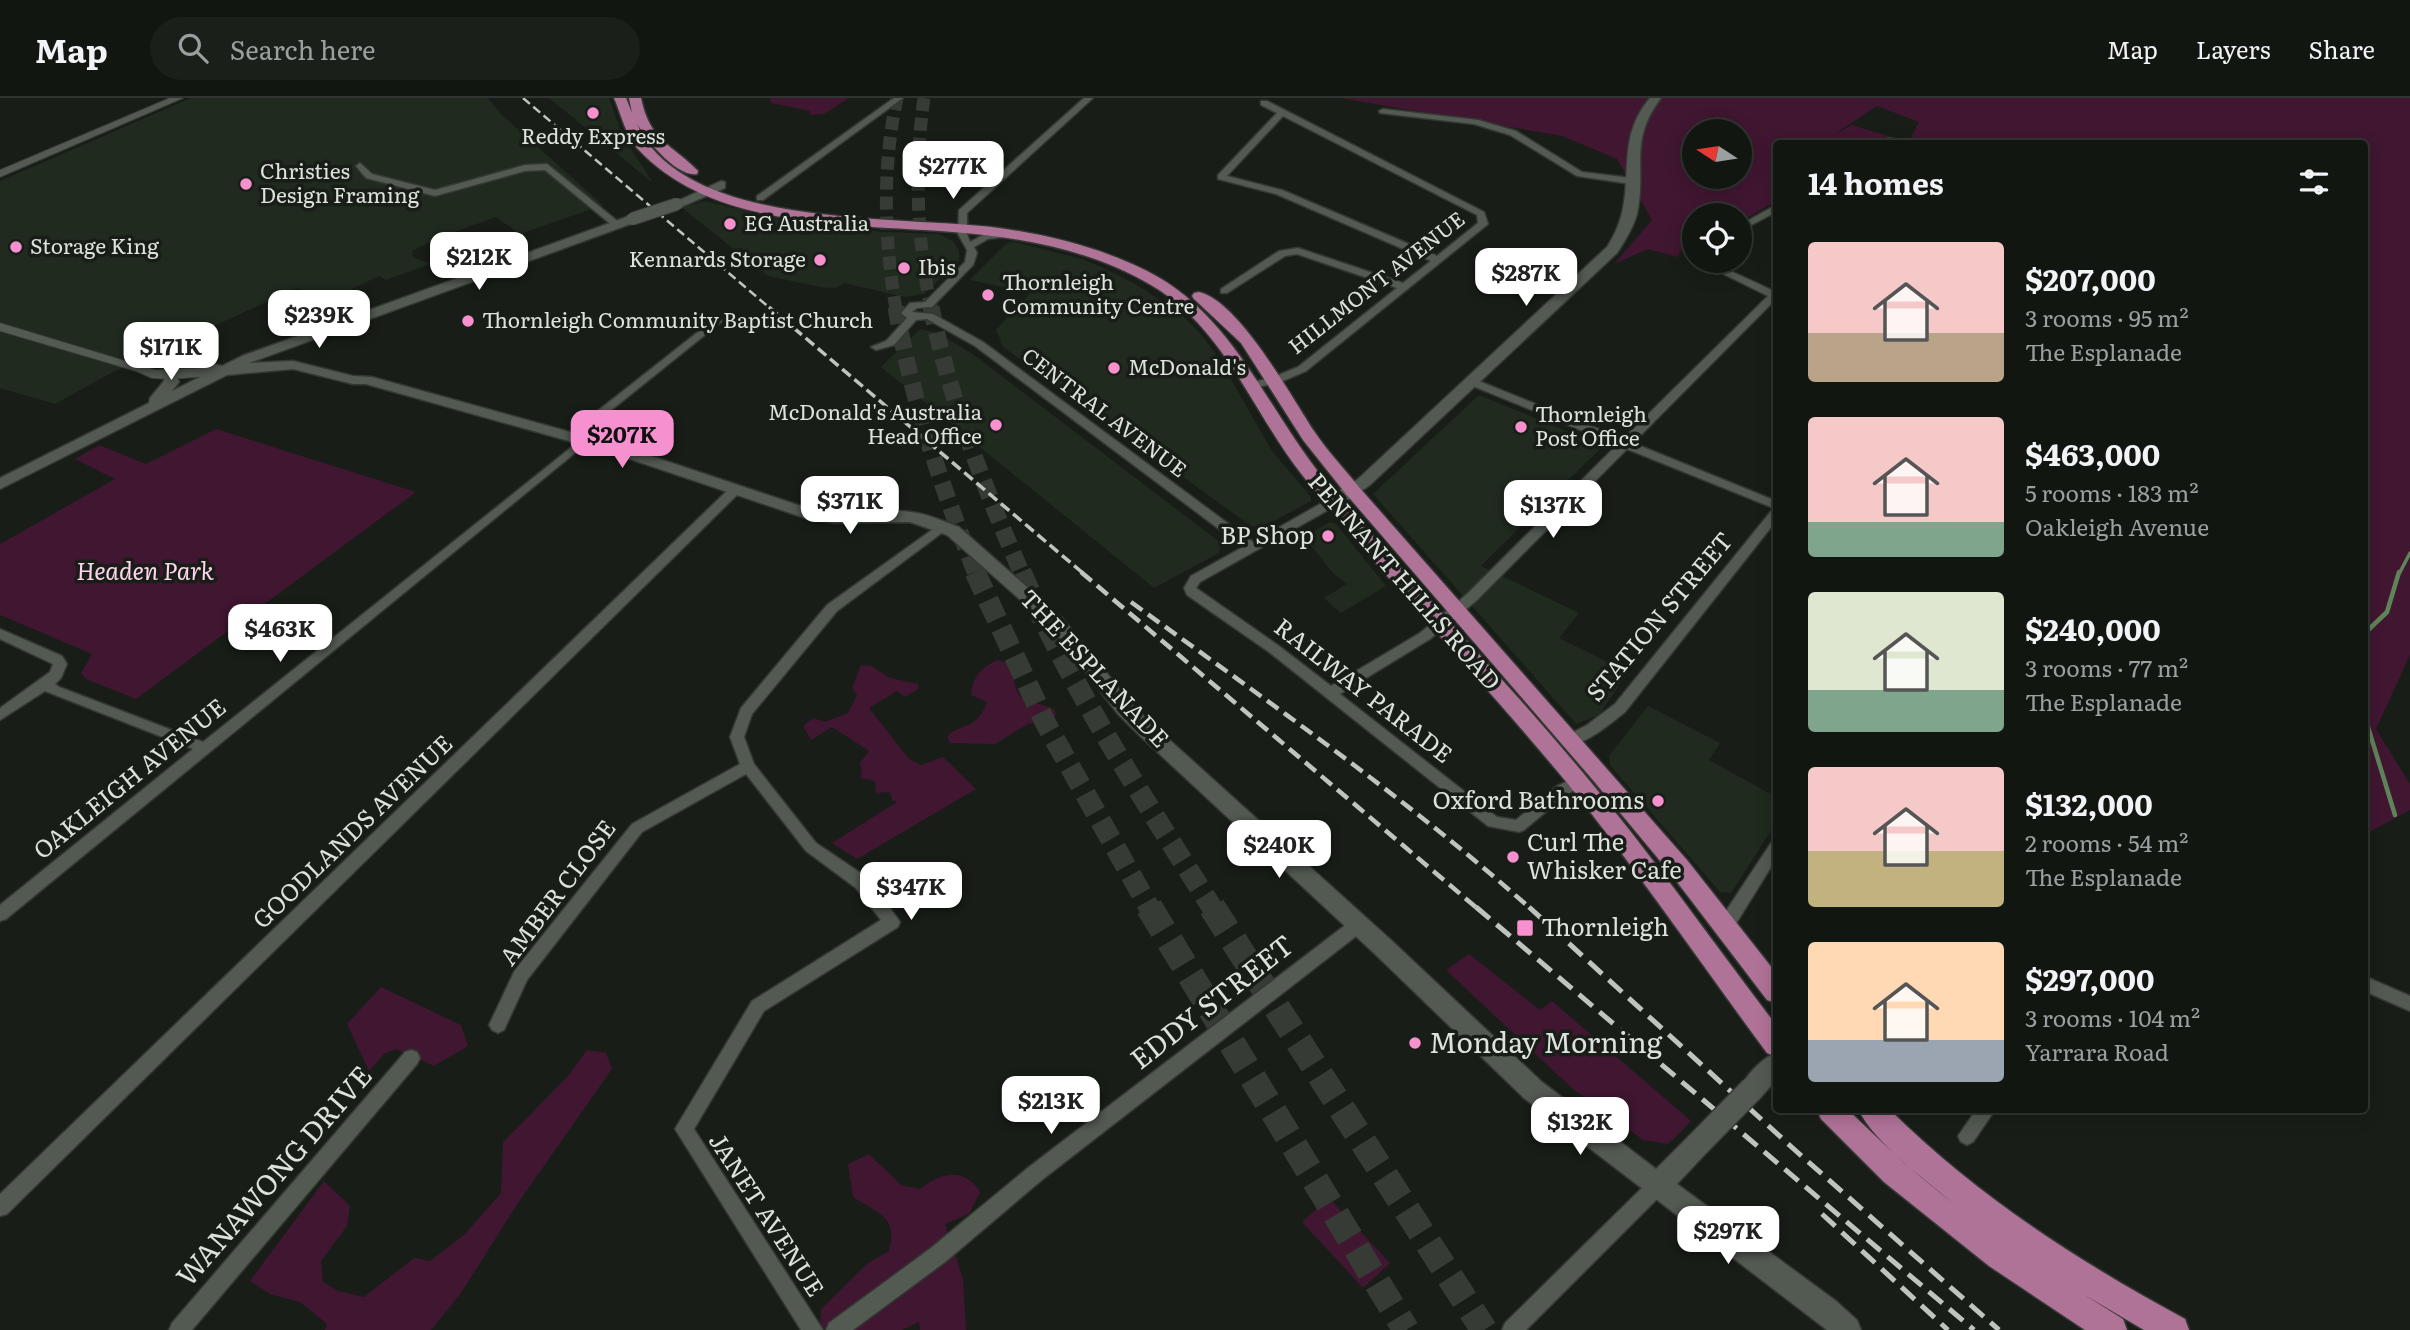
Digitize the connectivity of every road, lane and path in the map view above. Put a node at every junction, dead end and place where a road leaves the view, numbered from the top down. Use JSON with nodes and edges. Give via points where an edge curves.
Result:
{"nodes":[{"id":1,"x":178,"y":98,"type":"edge"},
{"id":2,"x":620,"y":98,"type":"edge"},
{"id":3,"x":635,"y":98,"type":"edge"},
{"id":4,"x":899,"y":98,"type":"edge"},
{"id":5,"x":1089,"y":98,"type":"edge"},
{"id":6,"x":1656,"y":98,"type":"edge"},
{"id":7,"x":1264,"y":103,"type":"dead end"},
{"id":8,"x":1383,"y":111,"type":"dead end"},
{"id":9,"x":1282,"y":112,"type":"junction"},
{"id":10,"x":359,"y":166,"type":"dead end"},
{"id":11,"x":0,"y":174,"type":"edge"},
{"id":12,"x":1631,"y":181,"type":"junction"},
{"id":13,"x":721,"y":186,"type":"junction"},
{"id":14,"x":704,"y":192,"type":"junction"},
{"id":15,"x":760,"y":198,"type":"junction"},
{"id":16,"x":1773,"y":210,"type":"edge"},
{"id":17,"x":1752,"y":221,"type":"edge"},
{"id":18,"x":616,"y":224,"type":"junction"},
{"id":19,"x":963,"y":224,"type":"junction"},
{"id":20,"x":1009,"y":234,"type":"junction"},
{"id":21,"x":971,"y":245,"type":"junction"},
{"id":22,"x":1437,"y":260,"type":"junction"},
{"id":23,"x":1727,"y":273,"type":"edge"},
{"id":24,"x":1405,"y":287,"type":"junction"},
{"id":25,"x":1224,"y":291,"type":"dead end"},
{"id":26,"x":1773,"y":295,"type":"edge"},
{"id":27,"x":1773,"y":298,"type":"edge"},
{"id":28,"x":928,"y":310,"type":"junction"},
{"id":29,"x":717,"y":320,"type":"dead end"},
{"id":30,"x":0,"y":327,"type":"edge"},
{"id":31,"x":876,"y":347,"type":"dead end"},
{"id":32,"x":247,"y":359,"type":"junction"},
{"id":33,"x":197,"y":364,"type":"junction"},
{"id":34,"x":272,"y":365,"type":"junction"},
{"id":35,"x":141,"y":368,"type":"junction"},
{"id":36,"x":224,"y":371,"type":"junction"},
{"id":37,"x":170,"y":375,"type":"junction"},
{"id":38,"x":367,"y":380,"type":"junction"},
{"id":39,"x":1274,"y":380,"type":"junction"},
{"id":40,"x":1472,"y":382,"type":"junction"},
{"id":41,"x":1252,"y":385,"type":"junction"},
{"id":42,"x":147,"y":410,"type":"junction"},
{"id":43,"x":577,"y":440,"type":"junction"},
{"id":44,"x":1625,"y":444,"type":"junction"},
{"id":45,"x":0,"y":484,"type":"edge"},
{"id":46,"x":736,"y":489,"type":"junction"},
{"id":47,"x":1352,"y":490,"type":"junction"},
{"id":48,"x":1333,"y":502,"type":"junction"},
{"id":49,"x":1773,"y":504,"type":"edge"},
{"id":50,"x":1773,"y":517,"type":"edge"},
{"id":51,"x":943,"y":526,"type":"junction"},
{"id":52,"x":1252,"y":547,"type":"junction"},
{"id":53,"x":1457,"y":610,"type":"junction"},
{"id":54,"x":1438,"y":625,"type":"junction"},
{"id":55,"x":0,"y":634,"type":"edge"},
{"id":56,"x":45,"y":684,"type":"junction"},
{"id":57,"x":1329,"y":694,"type":"junction"},
{"id":58,"x":0,"y":715,"type":"edge"},
{"id":59,"x":1571,"y":740,"type":"junction"},
{"id":60,"x":204,"y":748,"type":"junction"},
{"id":61,"x":748,"y":766,"type":"junction"},
{"id":62,"x":1578,"y":782,"type":"junction"},
{"id":63,"x":1773,"y":852,"type":"edge"},
{"id":64,"x":0,"y":915,"type":"edge"},
{"id":65,"x":1358,"y":925,"type":"junction"},
{"id":66,"x":1726,"y":925,"type":"junction"},
{"id":67,"x":1754,"y":962,"type":"junction"},
{"id":68,"x":2368,"y":985,"type":"edge"},
{"id":69,"x":1773,"y":988,"type":"edge"},
{"id":70,"x":1773,"y":1003,"type":"edge"},
{"id":71,"x":2410,"y":1004,"type":"edge"},
{"id":72,"x":498,"y":1025,"type":"dead end"},
{"id":73,"x":1773,"y":1041,"type":"edge"},
{"id":74,"x":411,"y":1058,"type":"dead end"},
{"id":75,"x":1773,"y":1066,"type":"edge"},
{"id":76,"x":1833,"y":1113,"type":"edge"},
{"id":77,"x":1875,"y":1113,"type":"edge"},
{"id":78,"x":1984,"y":1113,"type":"edge"},
{"id":79,"x":1967,"y":1136,"type":"dead end"},
{"id":80,"x":1657,"y":1186,"type":"junction"},
{"id":81,"x":0,"y":1207,"type":"edge"},
{"id":82,"x":179,"y":1330,"type":"edge"},
{"id":83,"x":813,"y":1330,"type":"edge"},
{"id":84,"x":836,"y":1330,"type":"edge"},
{"id":85,"x":1512,"y":1330,"type":"edge"},
{"id":86,"x":1847,"y":1330,"type":"edge"},
{"id":87,"x":2112,"y":1330,"type":"edge"},
{"id":88,"x":2174,"y":1330,"type":"edge"}],
"edges":[{"from":1,"to":11,"type":"street"},
{"from":2,"to":14,"type":"highway","name":"PENNANT HILLS ROAD","via":[[625,116],[649,156],[668,173]]},
{"from":3,"to":13,"type":"highway","name":"PENNANT HILLS ROAD","via":[[644,123],[670,157]]},
{"from":4,"to":15,"type":"street"},
{"from":5,"to":19,"type":"street","via":[[962,212]]},
{"from":6,"to":12,"type":"main road","via":[[1635,129]]},
{"from":7,"to":9,"type":"street","name":"HILLMONT AVENUE"},
{"from":8,"to":12,"type":"street","via":[[1475,122],[1513,133],[1580,174]]},
{"from":9,"to":22,"type":"street","name":"HILLMONT AVENUE","via":[[1481,214],[1483,224]]},
{"from":9,"to":22,"type":"street","via":[[1221,177],[1279,192]]},
{"from":10,"to":18,"type":"street","via":[[369,176],[435,193],[542,166]]},
{"from":12,"to":40,"type":"main road","via":[[1628,223],[1612,250]]},
{"from":13,"to":14,"type":"main road"},
{"from":13,"to":15,"type":"highway","name":"PENNANT HILLS ROAD"},
{"from":14,"to":18,"type":"main road","bridge":true},
{"from":14,"to":19,"type":"highway","name":"PENNANT HILLS ROAD","via":[[799,215]]},
{"from":15,"to":19,"type":"highway","name":"PENNANT HILLS ROAD","via":[[808,208]]},
{"from":16,"to":17,"type":"street"},
{"from":18,"to":32,"type":"main road"},
{"from":19,"to":20,"type":"highway","name":"PENNANT HILLS ROAD"},
{"from":19,"to":21,"type":"street","via":[[963,237]]},
{"from":19,"to":39,"type":"highway","name":"PENNANT HILLS ROAD","via":[[1046,230],[1159,270],[1220,313]]},
{"from":20,"to":21,"type":"street","via":[[986,237]]},
{"from":20,"to":41,"type":"highway","name":"PENNANT HILLS ROAD","via":[[1106,259],[1161,285],[1207,321]]},
{"from":21,"to":28,"type":"street","via":[[970,263]]},
{"from":22,"to":24,"type":"street","name":"HILLMONT AVENUE"},
{"from":23,"to":26,"type":"street"},
{"from":24,"to":25,"type":"street","via":[[1298,251],[1282,253]]},
{"from":24,"to":39,"type":"street","name":"HILLMONT AVENUE","via":[[1302,369]]},
{"from":27,"to":44,"type":"street"},
{"from":28,"to":31,"type":"street","via":[[913,317],[890,342]]},
{"from":28,"to":52,"type":"street","name":"CENTRAL AVENUE"},
{"from":29,"to":43,"type":"street","name":"OAKLEIGH AVENUE"},
{"from":30,"to":35,"type":"street"},
{"from":32,"to":33,"type":"street"},
{"from":32,"to":34,"type":"main road"},
{"from":32,"to":36,"type":"main road"},
{"from":32,"to":38,"type":"main road","name":"THE ESPLANADE","via":[[309,360],[361,374]]},
{"from":33,"to":35,"type":"street"},
{"from":33,"to":36,"type":"main road"},
{"from":34,"to":36,"type":"main road","name":"THE ESPLANADE"},
{"from":34,"to":38,"type":"main road","name":"THE ESPLANADE"},
{"from":35,"to":37,"type":"street"},
{"from":36,"to":37,"type":"street"},
{"from":36,"to":42,"type":"main road"},
{"from":37,"to":42,"type":"main road","via":[[169,387]]},
{"from":38,"to":43,"type":"main road","name":"THE ESPLANADE"},
{"from":39,"to":41,"type":"street","name":"HILLMONT AVENUE"},
{"from":39,"to":47,"type":"highway","name":"PENNANT HILLS ROAD","via":[[1309,436]]},
{"from":40,"to":44,"type":"street"},
{"from":40,"to":47,"type":"main road"},
{"from":41,"to":48,"type":"highway","name":"PENNANT HILLS ROAD","via":[[1284,439]]},
{"from":42,"to":45,"type":"main road"},
{"from":43,"to":46,"type":"main road","name":"THE ESPLANADE"},
{"from":43,"to":60,"type":"street","name":"OAKLEIGH AVENUE"},
{"from":44,"to":49,"type":"street"},
{"from":44,"to":53,"type":"street"},
{"from":46,"to":51,"type":"main road","name":"THE ESPLANADE","via":[[817,516],[896,516]]},
{"from":46,"to":81,"type":"street","name":"GOODLANDS AVENUE"},
{"from":47,"to":48,"type":"main road"},
{"from":47,"to":53,"type":"highway","name":"PENNANT HILLS ROAD"},
{"from":48,"to":52,"type":"street"},
{"from":48,"to":54,"type":"highway","name":"PENNANT HILLS ROAD"},
{"from":50,"to":59,"type":"street","name":"STATION STREET","via":[[1620,708]]},
{"from":51,"to":61,"type":"street","name":"JANET AVENUE","via":[[832,608],[746,712],[737,737]]},
{"from":51,"to":65,"type":"main road","name":"THE ESPLANADE","via":[[962,537],[1043,610],[1132,716]]},
{"from":52,"to":57,"type":"street","name":"RAILWAY PARADE","via":[[1195,579],[1190,588]]},
{"from":53,"to":54,"type":"street"},
{"from":53,"to":59,"type":"highway","name":"PENNANT HILLS ROAD"},
{"from":54,"to":57,"type":"street"},
{"from":54,"to":62,"type":"highway","name":"PENNANT HILLS ROAD"},
{"from":55,"to":56,"type":"street","via":[[57,659],[59,670]]},
{"from":56,"to":58,"type":"street"},
{"from":56,"to":60,"type":"street"},
{"from":57,"to":62,"type":"street","name":"RAILWAY PARADE","via":[[1493,822],[1519,826]]},
{"from":59,"to":66,"type":"highway","name":"PENNANT HILLS ROAD"},
{"from":60,"to":64,"type":"street","name":"OAKLEIGH AVENUE"},
{"from":61,"to":72,"type":"street","name":"AMBER CLOSE","via":[[637,828],[521,975]]},
{"from":61,"to":83,"type":"street","name":"JANET AVENUE","via":[[811,847],[862,883],[892,922],[758,1006],[684,1129]]},
{"from":62,"to":73,"type":"highway","name":"PENNANT HILLS ROAD"},
{"from":63,"to":66,"type":"street"},
{"from":65,"to":80,"type":"main road","name":"THE ESPLANADE","via":[[1534,1090]]},
{"from":65,"to":84,"type":"street","name":"EDDY STREET"},
{"from":66,"to":67,"type":"highway","name":"PENNANT HILLS ROAD"},
{"from":67,"to":69,"type":"highway","name":"PENNANT HILLS ROAD"},
{"from":67,"to":70,"type":"highway"},
{"from":68,"to":71,"type":"street"},
{"from":74,"to":82,"type":"street","name":"WANAWONG DRIVE"},
{"from":75,"to":80,"type":"main road","bridge":true},
{"from":76,"to":87,"type":"highway","via":[[1924,1200]]},
{"from":77,"to":88,"type":"highway","via":[[1943,1177],[2000,1221],[2049,1256]]},
{"from":78,"to":79,"type":"street"},
{"from":80,"to":85,"type":"street"},
{"from":80,"to":86,"type":"main road","name":"THE ESPLANADE"}]}
